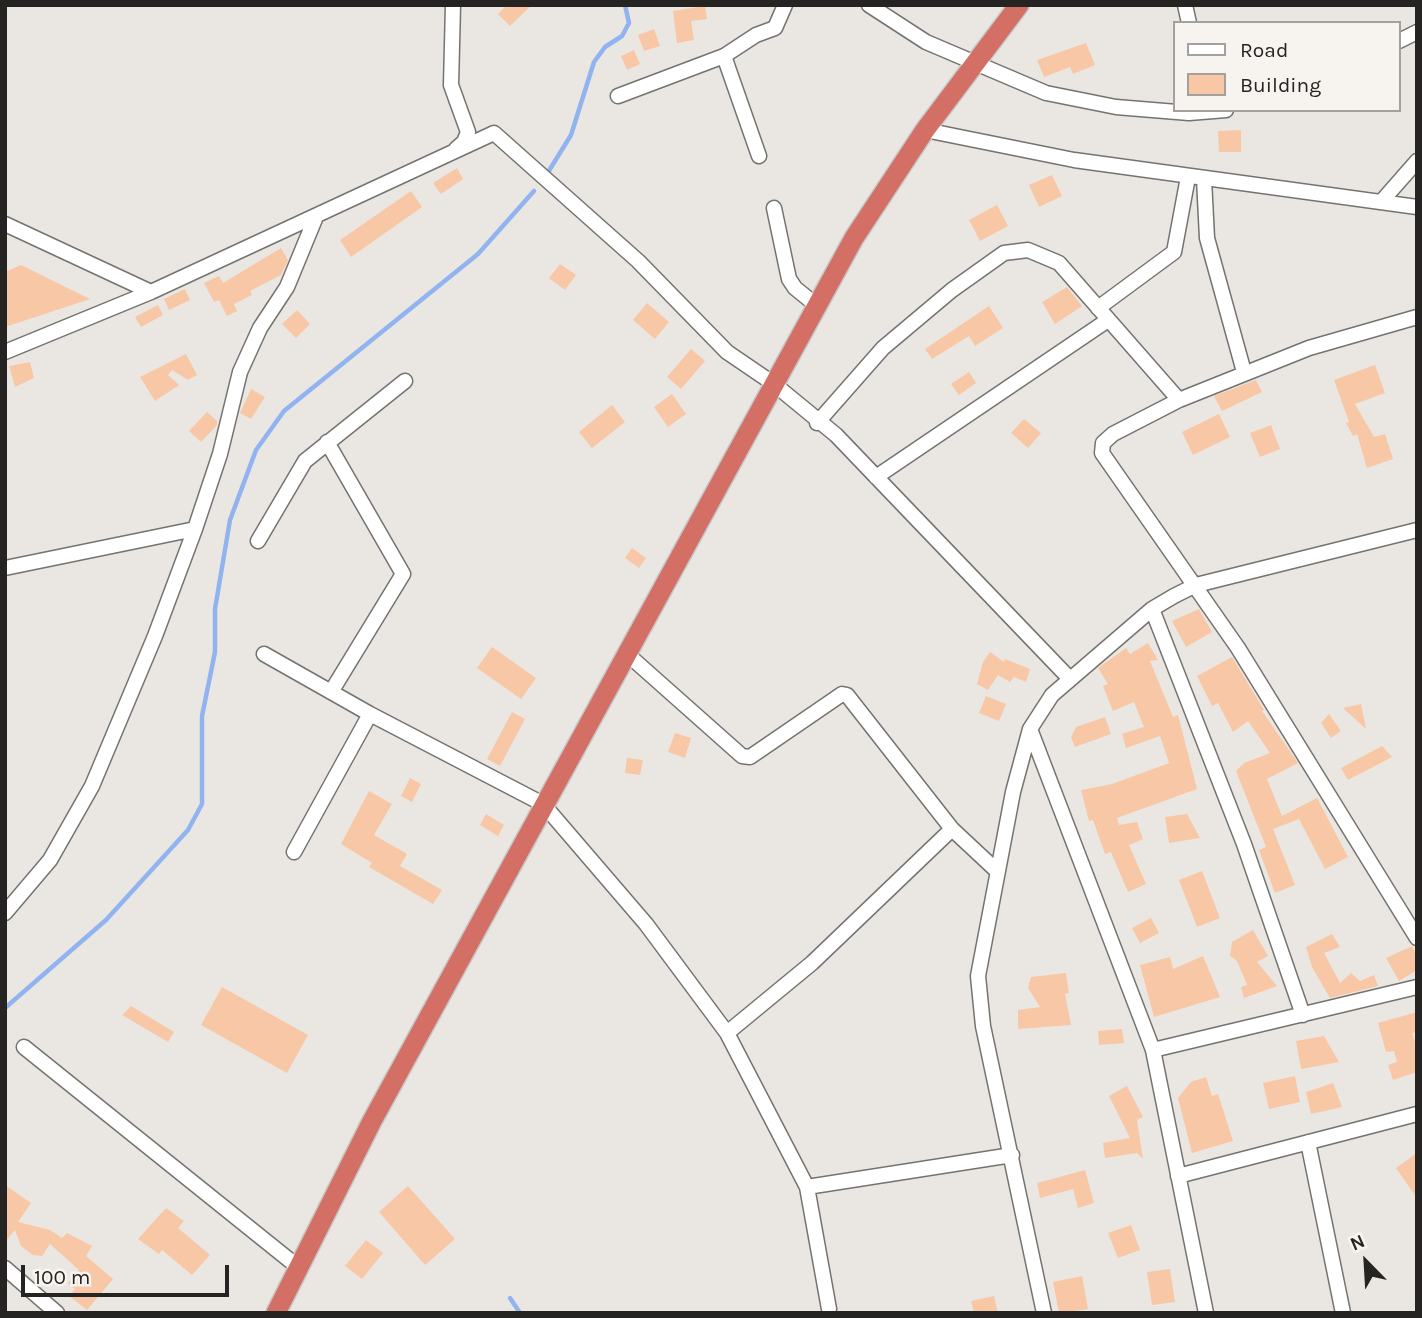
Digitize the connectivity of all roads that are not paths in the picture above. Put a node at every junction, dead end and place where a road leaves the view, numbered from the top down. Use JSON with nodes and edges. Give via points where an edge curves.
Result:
{"nodes":[{"id":1,"x":453,"y":5,"type":"edge"},
{"id":2,"x":785,"y":5,"type":"edge"},
{"id":3,"x":869,"y":5,"type":"edge"},
{"id":4,"x":1019,"y":5,"type":"edge"},
{"id":5,"x":1417,"y":32,"type":"edge"},
{"id":6,"x":1401,"y":40,"type":"edge"},
{"id":7,"x":724,"y":56,"type":"junction"},
{"id":8,"x":973,"y":64,"type":"junction"},
{"id":9,"x":618,"y":96,"type":"dead end"},
{"id":10,"x":1174,"y":110,"type":"edge"},
{"id":11,"x":925,"y":130,"type":"junction"},
{"id":12,"x":446,"y":156,"type":"junction"},
{"id":13,"x":759,"y":156,"type":"dead end"},
{"id":14,"x":1417,"y":161,"type":"edge"},
{"id":15,"x":1188,"y":177,"type":"junction"},
{"id":16,"x":1204,"y":179,"type":"junction"},
{"id":17,"x":1381,"y":202,"type":"junction"},
{"id":18,"x":1417,"y":207,"type":"edge"},
{"id":19,"x":774,"y":208,"type":"dead end"},
{"id":20,"x":315,"y":219,"type":"junction"},
{"id":21,"x":5,"y":224,"type":"edge"},
{"id":22,"x":151,"y":292,"type":"junction"},
{"id":23,"x":816,"y":304,"type":"junction"},
{"id":24,"x":1098,"y":308,"type":"junction"},
{"id":25,"x":1417,"y":317,"type":"edge"},
{"id":26,"x":1108,"y":320,"type":"junction"},
{"id":27,"x":5,"y":352,"type":"edge"},
{"id":28,"x":1244,"y":372,"type":"junction"},
{"id":29,"x":405,"y":381,"type":"dead end"},
{"id":30,"x":774,"y":384,"type":"junction"},
{"id":31,"x":1179,"y":400,"type":"junction"},
{"id":32,"x":817,"y":423,"type":"junction"},
{"id":33,"x":327,"y":442,"type":"junction"},
{"id":34,"x":876,"y":477,"type":"junction"},
{"id":35,"x":195,"y":529,"type":"junction"},
{"id":36,"x":1417,"y":530,"type":"edge"},
{"id":37,"x":258,"y":541,"type":"dead end"},
{"id":38,"x":5,"y":568,"type":"edge"},
{"id":39,"x":1196,"y":585,"type":"junction"},
{"id":40,"x":1152,"y":609,"type":"junction"},
{"id":41,"x":626,"y":653,"type":"junction"},
{"id":42,"x":264,"y":654,"type":"dead end"},
{"id":43,"x":1070,"y":679,"type":"junction"},
{"id":44,"x":331,"y":692,"type":"junction"},
{"id":45,"x":370,"y":714,"type":"junction"},
{"id":46,"x":1030,"y":729,"type":"junction"},
{"id":47,"x":543,"y":804,"type":"junction"},
{"id":48,"x":952,"y":829,"type":"junction"},
{"id":49,"x":294,"y":852,"type":"dead end"},
{"id":50,"x":997,"y":871,"type":"junction"},
{"id":51,"x":5,"y":913,"type":"edge"},
{"id":52,"x":1417,"y":937,"type":"edge"},
{"id":53,"x":1417,"y":987,"type":"edge"},
{"id":54,"x":1303,"y":1015,"type":"junction"},
{"id":55,"x":727,"y":1032,"type":"junction"},
{"id":56,"x":24,"y":1047,"type":"dead end"},
{"id":57,"x":1153,"y":1050,"type":"junction"},
{"id":58,"x":1417,"y":1114,"type":"edge"},
{"id":59,"x":1308,"y":1142,"type":"junction"},
{"id":60,"x":1012,"y":1155,"type":"junction"},
{"id":61,"x":1178,"y":1176,"type":"junction"},
{"id":62,"x":807,"y":1187,"type":"junction"},
{"id":63,"x":298,"y":1267,"type":"junction"},
{"id":64,"x":5,"y":1268,"type":"edge"},
{"id":65,"x":829,"y":1309,"type":"dead end"},
{"id":66,"x":57,"y":1313,"type":"edge"},
{"id":67,"x":276,"y":1313,"type":"edge"},
{"id":68,"x":1044,"y":1313,"type":"edge"},
{"id":69,"x":1206,"y":1313,"type":"edge"},
{"id":70,"x":1343,"y":1313,"type":"edge"}],
"edges":[{"from":1,"to":12,"type":"street","via":[[452,85],[468,132],[464,142]]},
{"from":2,"to":7,"type":"street","via":[[775,28],[756,34]]},
{"from":3,"to":8,"type":"street","via":[[926,42]]},
{"from":4,"to":8,"type":"highway"},
{"from":5,"to":6,"type":"street"},
{"from":7,"to":9,"type":"street"},
{"from":7,"to":13,"type":"street"},
{"from":8,"to":10,"type":"street","via":[[1057,95],[1116,107]]},
{"from":8,"to":11,"type":"highway"},
{"from":11,"to":15,"type":"street"},
{"from":11,"to":23,"type":"highway"},
{"from":12,"to":20,"type":"street"},
{"from":12,"to":30,"type":"street","via":[[494,133],[638,261],[726,352]]},
{"from":14,"to":17,"type":"street"},
{"from":15,"to":16,"type":"street"},
{"from":15,"to":24,"type":"street","via":[[1174,252]]},
{"from":16,"to":17,"type":"street"},
{"from":16,"to":28,"type":"street","via":[[1207,238]]},
{"from":17,"to":18,"type":"street"},
{"from":19,"to":23,"type":"street","via":[[789,279]]},
{"from":20,"to":22,"type":"street"},
{"from":20,"to":35,"type":"street","via":[[287,287],[260,328],[240,372]]},
{"from":21,"to":22,"type":"street"},
{"from":22,"to":27,"type":"street"},
{"from":23,"to":30,"type":"highway"},
{"from":24,"to":26,"type":"street"},
{"from":24,"to":32,"type":"street","via":[[1059,262],[1028,250],[1004,253],[883,348]]},
{"from":25,"to":28,"type":"street"},
{"from":26,"to":31,"type":"street"},
{"from":26,"to":34,"type":"street"},
{"from":28,"to":31,"type":"street"},
{"from":29,"to":33,"type":"street"},
{"from":30,"to":32,"type":"street"},
{"from":30,"to":41,"type":"highway"},
{"from":31,"to":39,"type":"street","via":[[1112,434],[1103,443],[1102,453]]},
{"from":32,"to":34,"type":"street","via":[[836,435]]},
{"from":33,"to":37,"type":"street","via":[[305,461]]},
{"from":33,"to":44,"type":"street","via":[[403,574]]},
{"from":34,"to":43,"type":"street"},
{"from":35,"to":38,"type":"street"},
{"from":35,"to":51,"type":"street","via":[[92,786],[50,860]]},
{"from":36,"to":39,"type":"street"},
{"from":39,"to":40,"type":"street"},
{"from":39,"to":52,"type":"street"},
{"from":40,"to":43,"type":"street"},
{"from":40,"to":54,"type":"street","via":[[1244,844]]},
{"from":41,"to":47,"type":"highway"},
{"from":41,"to":48,"type":"street","via":[[741,756],[750,757],[842,694],[847,695]]},
{"from":42,"to":44,"type":"street"},
{"from":43,"to":46,"type":"street","via":[[1052,695]]},
{"from":44,"to":45,"type":"street"},
{"from":45,"to":47,"type":"street"},
{"from":45,"to":49,"type":"street"},
{"from":46,"to":50,"type":"street"},
{"from":46,"to":57,"type":"street"},
{"from":47,"to":55,"type":"street","via":[[646,924]]},
{"from":47,"to":63,"type":"highway"},
{"from":48,"to":50,"type":"street"},
{"from":48,"to":55,"type":"street","via":[[812,963]]},
{"from":50,"to":60,"type":"street","via":[[978,976],[983,1026]]},
{"from":53,"to":54,"type":"street"},
{"from":54,"to":57,"type":"street"},
{"from":55,"to":62,"type":"street"},
{"from":56,"to":63,"type":"street"},
{"from":57,"to":61,"type":"street"},
{"from":58,"to":59,"type":"street"},
{"from":59,"to":61,"type":"street"},
{"from":59,"to":70,"type":"street"},
{"from":60,"to":62,"type":"street"},
{"from":60,"to":68,"type":"street"},
{"from":61,"to":69,"type":"street"},
{"from":62,"to":65,"type":"street"},
{"from":63,"to":67,"type":"highway"},
{"from":64,"to":66,"type":"street"}]}
